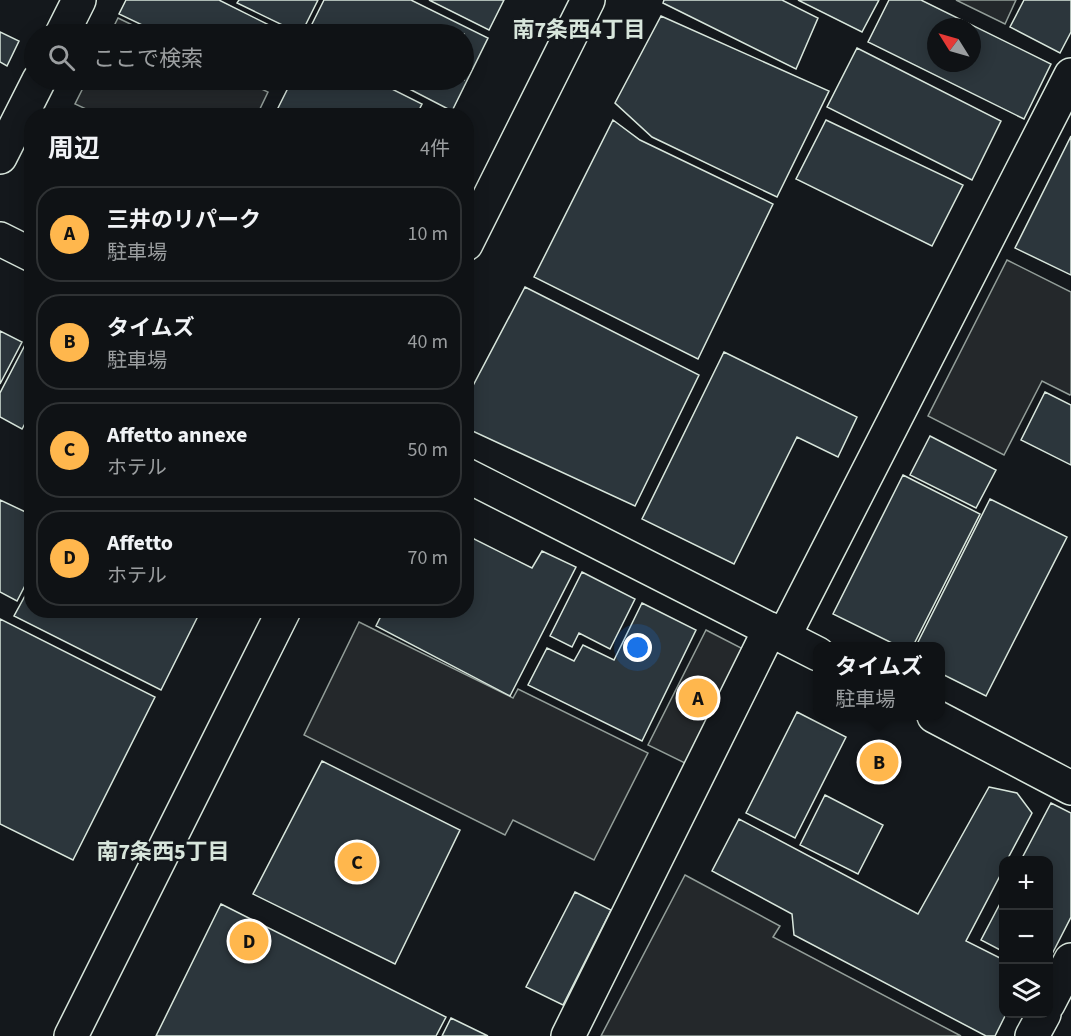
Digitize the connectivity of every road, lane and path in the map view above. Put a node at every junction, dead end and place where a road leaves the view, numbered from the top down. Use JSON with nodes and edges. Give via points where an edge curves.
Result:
{"nodes":[{"id":1,"x":79,"y":0,"type":"edge"},
{"id":2,"x":588,"y":0,"type":"edge"},
{"id":3,"x":67,"y":24,"type":"edge"},
{"id":4,"x":1071,"y":75,"type":"edge"},
{"id":5,"x":34,"y":90,"type":"edge"},
{"id":6,"x":25,"y":108,"type":"edge"},
{"id":7,"x":24,"y":110,"type":"edge"},
{"id":8,"x":0,"y":157,"type":"edge"},
{"id":9,"x":474,"y":228,"type":"edge"},
{"id":10,"x":0,"y":239,"type":"edge"},
{"id":11,"x":24,"y":251,"type":"edge"},
{"id":12,"x":474,"y":479,"type":"edge"},
{"id":13,"x":280,"y":618,"type":"edge"},
{"id":14,"x":777,"y":632,"type":"junction"},
{"id":15,"x":813,"y":651,"type":"edge"},
{"id":16,"x":942,"y":720,"type":"edge"},
{"id":17,"x":1071,"y":788,"type":"edge"},
{"id":18,"x":1071,"y":960,"type":"edge"},
{"id":19,"x":1053,"y":994,"type":"edge"},
{"id":20,"x":1042,"y":1018,"type":"edge"},
{"id":21,"x":71,"y":1036,"type":"edge"},
{"id":22,"x":568,"y":1036,"type":"edge"},
{"id":23,"x":1032,"y":1036,"type":"edge"}],
"edges":[{"from":1,"to":3,"type":"street"},
{"from":2,"to":9,"type":"street"},
{"from":4,"to":14,"type":"street"},
{"from":5,"to":6,"type":"street"},
{"from":7,"to":8,"type":"street"},
{"from":10,"to":11,"type":"street"},
{"from":12,"to":14,"type":"street"},
{"from":13,"to":21,"type":"street"},
{"from":14,"to":15,"type":"street"},
{"from":14,"to":22,"type":"street"},
{"from":16,"to":17,"type":"street"},
{"from":18,"to":19,"type":"street"},
{"from":20,"to":23,"type":"street"}]}
